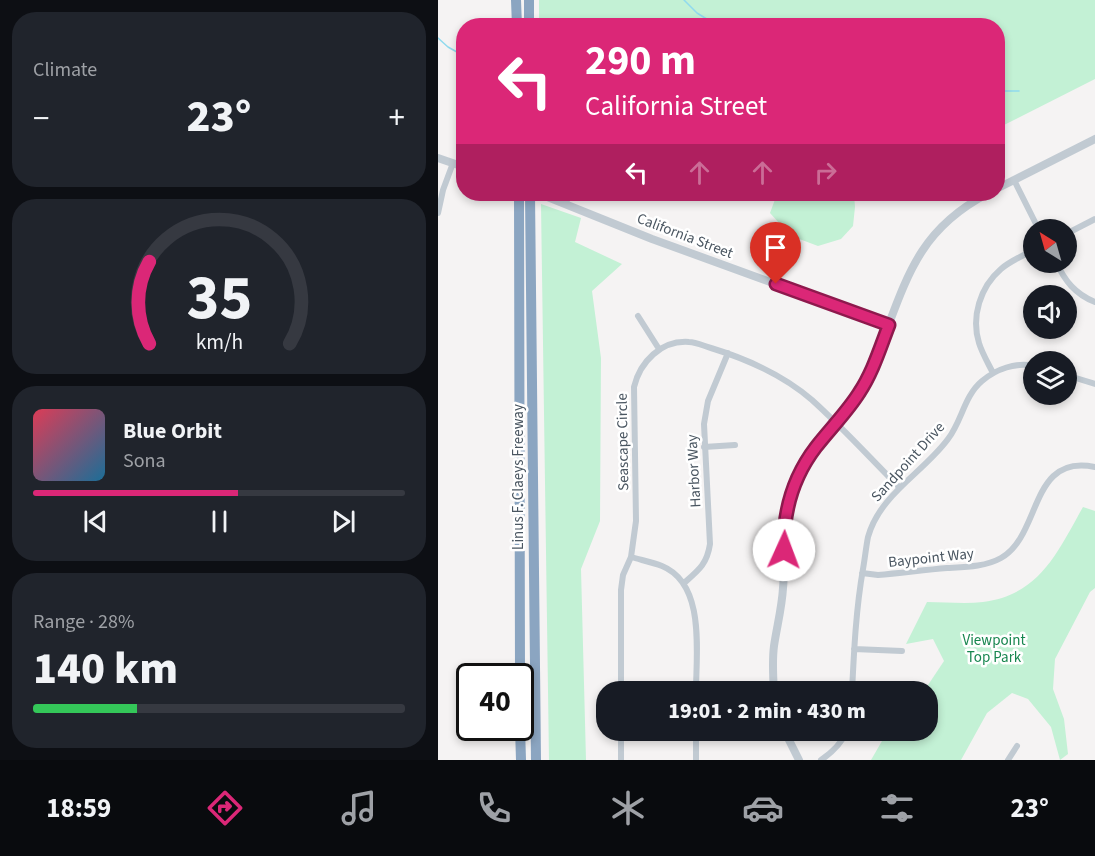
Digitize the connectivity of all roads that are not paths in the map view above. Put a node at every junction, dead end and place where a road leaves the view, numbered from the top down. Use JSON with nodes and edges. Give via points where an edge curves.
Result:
{"nodes":[{"id":1,"x":516,"y":0,"type":"edge"},
{"id":2,"x":528,"y":0,"type":"edge"},
{"id":3,"x":517,"y":18,"type":"edge"},
{"id":4,"x":529,"y":18,"type":"edge"},
{"id":5,"x":1095,"y":139,"type":"edge"},
{"id":6,"x":438,"y":158,"type":"edge"},
{"id":7,"x":453,"y":163,"type":"junction"},
{"id":8,"x":456,"y":164,"type":"edge"},
{"id":9,"x":1014,"y":180,"type":"junction"},
{"id":10,"x":1005,"y":184,"type":"edge"},
{"id":11,"x":519,"y":201,"type":"edge"},
{"id":12,"x":531,"y":201,"type":"edge"},
{"id":13,"x":561,"y":201,"type":"edge"},
{"id":14,"x":975,"y":201,"type":"edge"},
{"id":15,"x":566,"y":203,"type":"joint"},
{"id":16,"x":438,"y":213,"type":"edge"},
{"id":17,"x":1034,"y":219,"type":"edge"},
{"id":18,"x":1095,"y":219,"type":"edge"},
{"id":19,"x":1077,"y":228,"type":"edge"},
{"id":20,"x":1023,"y":256,"type":"edge"},
{"id":21,"x":1062,"y":273,"type":"edge"},
{"id":22,"x":1095,"y":302,"type":"edge"},
{"id":23,"x":638,"y":316,"type":"dead end"},
{"id":24,"x":889,"y":325,"type":"junction"},
{"id":25,"x":659,"y":349,"type":"junction"},
{"id":26,"x":728,"y":353,"type":"junction"},
{"id":27,"x":1023,"y":366,"type":"edge"},
{"id":28,"x":993,"y":373,"type":"junction"},
{"id":29,"x":1077,"y":378,"type":"edge"},
{"id":30,"x":1095,"y":384,"type":"edge"},
{"id":31,"x":836,"y":424,"type":"junction"},
{"id":32,"x":735,"y":445,"type":"dead end"},
{"id":33,"x":704,"y":447,"type":"junction"},
{"id":34,"x":1095,"y":467,"type":"edge"},
{"id":35,"x":900,"y":488,"type":"junction"},
{"id":36,"x":631,"y":557,"type":"junction"},
{"id":37,"x":862,"y":573,"type":"junction"},
{"id":38,"x":684,"y":583,"type":"junction"},
{"id":39,"x":854,"y":649,"type":"junction"},
{"id":40,"x":902,"y":651,"type":"dead end"},
{"id":41,"x":520,"y":663,"type":"edge"},
{"id":42,"x":621,"y":681,"type":"edge"},
{"id":43,"x":696,"y":681,"type":"edge"},
{"id":44,"x":773,"y":681,"type":"edge"},
{"id":45,"x":853,"y":681,"type":"edge"},
{"id":46,"x":535,"y":731,"type":"junction"},
{"id":47,"x":520,"y":741,"type":"edge"},
{"id":48,"x":621,"y":741,"type":"edge"},
{"id":49,"x":696,"y":741,"type":"edge"},
{"id":50,"x":790,"y":741,"type":"edge"},
{"id":51,"x":842,"y":741,"type":"edge"},
{"id":52,"x":1017,"y":746,"type":"dead end"},
{"id":53,"x":520,"y":760,"type":"edge"},
{"id":54,"x":536,"y":760,"type":"edge"},
{"id":55,"x":542,"y":760,"type":"edge"},
{"id":56,"x":621,"y":760,"type":"edge"},
{"id":57,"x":696,"y":760,"type":"edge"},
{"id":58,"x":799,"y":760,"type":"edge"},
{"id":59,"x":821,"y":760,"type":"edge"},
{"id":60,"x":1008,"y":760,"type":"edge"}],
"edges":[{"from":1,"to":3,"type":"highway"},
{"from":2,"to":4,"type":"highway"},
{"from":5,"to":9,"type":"street"},
{"from":6,"to":7,"type":"street"},
{"from":7,"to":8,"type":"street"},
{"from":7,"to":16,"type":"street"},
{"from":9,"to":10,"type":"street"},
{"from":9,"to":17,"type":"street"},
{"from":11,"to":41,"type":"highway","name":"Linus F. Claeys Freeway"},
{"from":12,"to":46,"type":"highway","name":"Linus F. Claeys Freeway"},
{"from":13,"to":15,"type":"street","name":"California Street"},
{"from":14,"to":24,"type":"street","via":[[952,216],[926,245],[906,278]]},
{"from":15,"to":24,"type":"street","name":"California Street","via":[[652,239]]},
{"from":18,"to":19,"type":"street"},
{"from":20,"to":28,"type":"street","via":[[997,273],[979,303],[977,338]]},
{"from":21,"to":22,"type":"street","via":[[1075,291]]},
{"from":23,"to":25,"type":"street"},
{"from":24,"to":31,"type":"street","via":[[865,384]]},
{"from":25,"to":26,"type":"street","via":[[690,342]]},
{"from":25,"to":36,"type":"street","name":"Seascape Circle","via":[[641,368],[634,387],[636,521]]},
{"from":26,"to":31,"type":"street","via":[[784,379]]},
{"from":26,"to":33,"type":"street","name":"Harbor Way","via":[[705,411]]},
{"from":27,"to":28,"type":"street","name":"Sandpoint Drive"},
{"from":28,"to":35,"type":"street","name":"Sandpoint Drive","via":[[971,393],[949,439]]},
{"from":29,"to":30,"type":"street"},
{"from":31,"to":35,"type":"street"},
{"from":31,"to":44,"type":"street","via":[[814,449],[790,498]]},
{"from":32,"to":33,"type":"street"},
{"from":33,"to":38,"type":"street","name":"Harbor Way","via":[[710,544],[700,569]]},
{"from":34,"to":37,"type":"street","name":"Baypoint Way","via":[[1068,466],[1047,482],[1019,542],[1002,558],[981,565],[878,575]]},
{"from":35,"to":37,"type":"street","name":"Sandpoint Drive","via":[[875,519]]},
{"from":36,"to":38,"type":"street","via":[[663,566]]},
{"from":36,"to":42,"type":"street","name":"Seascape Circle","via":[[621,590]]},
{"from":37,"to":39,"type":"street","name":"Sandpoint Drive"},
{"from":38,"to":43,"type":"street","via":[[694,612]]},
{"from":39,"to":40,"type":"street"},
{"from":39,"to":45,"type":"street","name":"Sandpoint Drive"},
{"from":46,"to":54,"type":"highway","name":"Linus F. Claeys Freeway"},
{"from":46,"to":55,"type":"highway"},
{"from":47,"to":53,"type":"highway"},
{"from":48,"to":56,"type":"street"},
{"from":49,"to":57,"type":"street"},
{"from":50,"to":58,"type":"street"},
{"from":51,"to":59,"type":"street"},
{"from":52,"to":60,"type":"street"}]}
